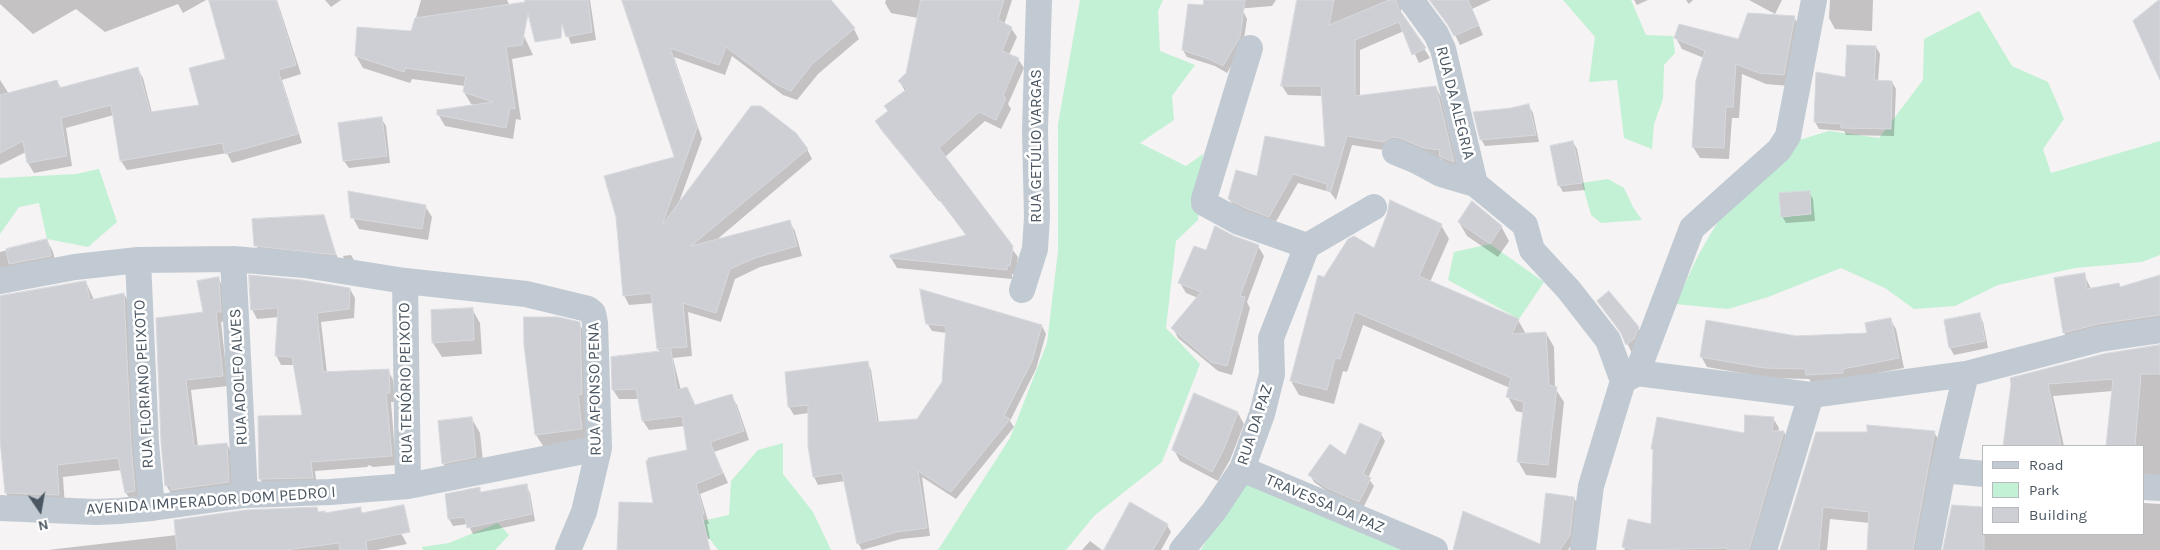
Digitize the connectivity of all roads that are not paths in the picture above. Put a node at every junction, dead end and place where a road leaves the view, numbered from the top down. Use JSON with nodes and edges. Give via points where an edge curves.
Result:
{"nodes":[{"id":1,"x":1040,"y":0,"type":"edge"},
{"id":2,"x":1411,"y":0,"type":"edge"},
{"id":3,"x":1814,"y":0,"type":"edge"},
{"id":4,"x":1250,"y":48,"type":"dead end"},
{"id":5,"x":1395,"y":152,"type":"dead end"},
{"id":6,"x":1475,"y":184,"type":"junction"},
{"id":7,"x":1374,"y":207,"type":"dead end"},
{"id":8,"x":1307,"y":246,"type":"junction"},
{"id":9,"x":234,"y":259,"type":"junction"},
{"id":10,"x":138,"y":260,"type":"junction"},
{"id":11,"x":405,"y":280,"type":"junction"},
{"id":12,"x":0,"y":281,"type":"edge"},
{"id":13,"x":1022,"y":290,"type":"dead end"},
{"id":14,"x":2160,"y":330,"type":"edge"},
{"id":15,"x":1966,"y":374,"type":"junction"},
{"id":16,"x":1630,"y":377,"type":"junction"},
{"id":17,"x":1811,"y":395,"type":"junction"},
{"id":18,"x":599,"y":448,"type":"junction"},
{"id":19,"x":1242,"y":469,"type":"junction"},
{"id":20,"x":1944,"y":470,"type":"junction"},
{"id":21,"x":1982,"y":474,"type":"edge"},
{"id":22,"x":408,"y":486,"type":"junction"},
{"id":23,"x":2145,"y":487,"type":"edge"},
{"id":24,"x":2160,"y":488,"type":"edge"},
{"id":25,"x":245,"y":495,"type":"junction"},
{"id":26,"x":0,"y":508,"type":"edge"},
{"id":27,"x":152,"y":508,"type":"junction"},
{"id":28,"x":568,"y":550,"type":"edge"},
{"id":29,"x":1182,"y":550,"type":"edge"},
{"id":30,"x":1436,"y":550,"type":"edge"},
{"id":31,"x":1583,"y":550,"type":"edge"},
{"id":32,"x":1764,"y":550,"type":"edge"},
{"id":33,"x":1928,"y":550,"type":"edge"}],
"edges":[{"from":1,"to":13,"type":"street","name":"RUA GETÚLIO VARGAS","via":[[1035,130],[1037,218],[1035,249]]},
{"from":2,"to":6,"type":"street","name":"RUA DA ALEGRIA","via":[[1436,34],[1442,49]]},
{"from":3,"to":16,"type":"street","via":[[1788,136],[1779,150],[1692,228]]},
{"from":4,"to":8,"type":"street","via":[[1204,198],[1206,205],[1239,222]]},
{"from":5,"to":6,"type":"street","via":[[1441,174]]},
{"from":6,"to":16,"type":"street","via":[[1525,225],[1532,250],[1608,340]]},
{"from":7,"to":8,"type":"street"},
{"from":8,"to":19,"type":"street","name":"RUA DA PAZ","via":[[1271,338],[1272,374],[1262,414]]},
{"from":9,"to":10,"type":"street"},
{"from":9,"to":11,"type":"street","via":[[304,265]]},
{"from":9,"to":25,"type":"street","name":"RUA ADOLFO ALVES"},
{"from":10,"to":12,"type":"street","via":[[75,267]]},
{"from":10,"to":27,"type":"street","name":"RUA FLORIANO PEIXOTO"},
{"from":11,"to":18,"type":"street","name":"RUA AFONSO PENA","via":[[526,294],[581,306],[593,314]]},
{"from":11,"to":22,"type":"street","name":"RUA TENÓRIO PEIXOTO"},
{"from":14,"to":15,"type":"street","via":[[2100,339]]},
{"from":15,"to":17,"type":"street"},
{"from":15,"to":20,"type":"street"},
{"from":16,"to":17,"type":"street"},
{"from":16,"to":31,"type":"street","via":[[1591,486]]},
{"from":17,"to":32,"type":"street"},
{"from":18,"to":22,"type":"street","name":"AVENIDA IMPERADOR DOM PEDRO I"},
{"from":18,"to":28,"type":"street","name":"RUA AFONSO PENA","via":[[584,512]]},
{"from":19,"to":29,"type":"street","name":"RUA DA PAZ"},
{"from":19,"to":30,"type":"street","name":"TRAVESSA DA PAZ"},
{"from":20,"to":21,"type":"street"},
{"from":20,"to":33,"type":"street"},
{"from":22,"to":25,"type":"street","name":"AVENIDA IMPERADOR DOM PEDRO I"},
{"from":23,"to":24,"type":"street"},
{"from":25,"to":27,"type":"street","name":"AVENIDA IMPERADOR DOM PEDRO I"},
{"from":26,"to":27,"type":"street","name":"AVENIDA IMPERADOR DOM PEDRO I","via":[[96,512]]}]}
